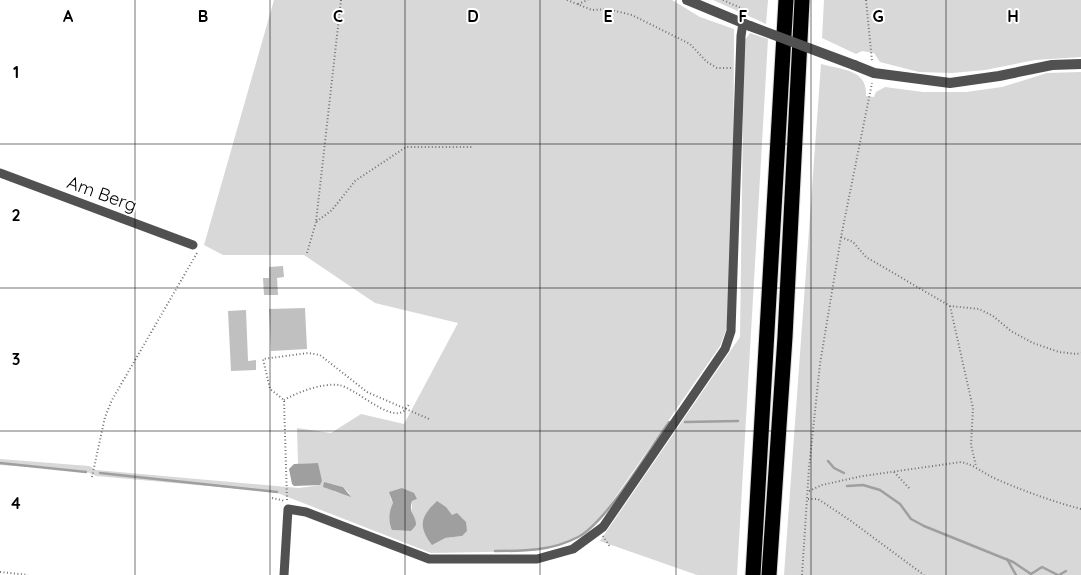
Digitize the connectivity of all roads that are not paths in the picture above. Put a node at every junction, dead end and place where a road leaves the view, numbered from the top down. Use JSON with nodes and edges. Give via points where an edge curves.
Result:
{"nodes":[{"id":1,"x":687,"y":0,"type":"edge"},
{"id":2,"x":786,"y":0,"type":"edge"},
{"id":3,"x":802,"y":0,"type":"edge"},
{"id":4,"x":747,"y":24,"type":"junction"},
{"id":5,"x":1081,"y":64,"type":"edge"},
{"id":6,"x":0,"y":173,"type":"edge"},
{"id":7,"x":197,"y":246,"type":"road end"},
{"id":8,"x":284,"y":575,"type":"edge"},
{"id":9,"x":753,"y":575,"type":"edge"},
{"id":10,"x":769,"y":575,"type":"edge"}],
"edges":[{"from":1,"to":4,"type":"street"},
{"from":2,"to":9,"type":"highway"},
{"from":3,"to":10,"type":"highway"},
{"from":4,"to":5,"type":"street","bridge":true,"via":[[874,72],[950,83],[1052,64]]},
{"from":4,"to":8,"type":"street","via":[[740,68],[731,331],[725,349],[600,530],[573,549],[537,559],[429,559],[306,512],[288,510]]},
{"from":6,"to":7,"type":"street","name":"Am Berg"}]}
